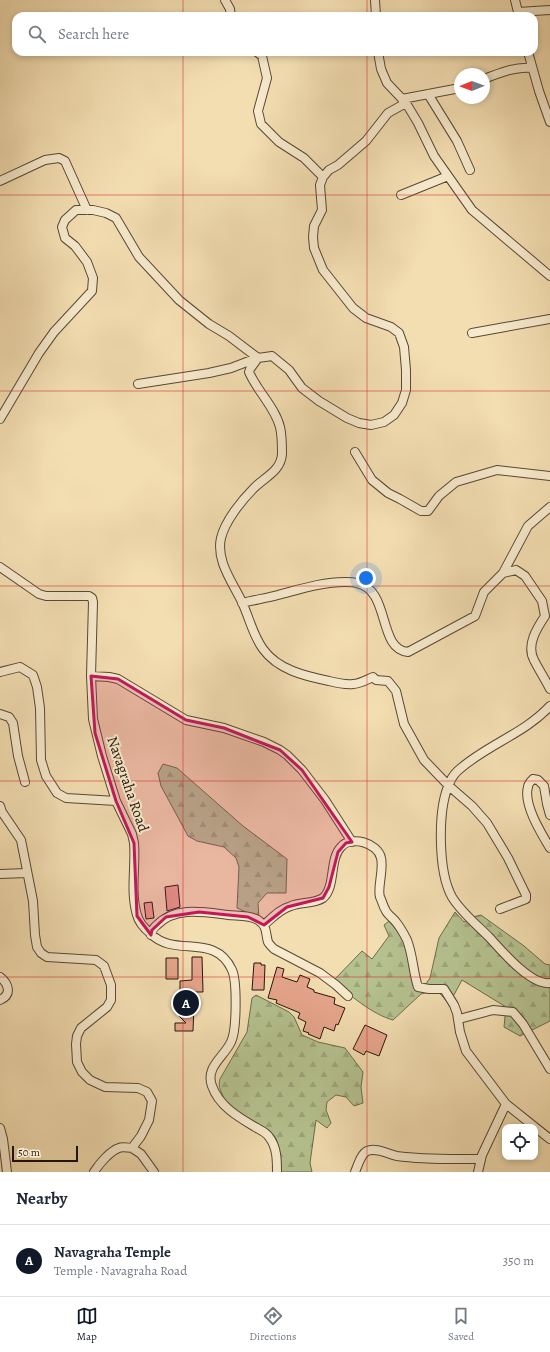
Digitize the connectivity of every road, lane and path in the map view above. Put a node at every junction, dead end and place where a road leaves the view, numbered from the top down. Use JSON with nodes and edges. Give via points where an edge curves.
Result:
{"nodes":[{"id":1,"x":225,"y":0,"type":"edge"},
{"id":2,"x":375,"y":0,"type":"edge"},
{"id":3,"x":515,"y":0,"type":"edge"},
{"id":4,"x":550,"y":10,"type":"edge"},
{"id":5,"x":230,"y":12,"type":"edge"},
{"id":6,"x":376,"y":12,"type":"edge"},
{"id":7,"x":518,"y":12,"type":"edge"},
{"id":8,"x":534,"y":12,"type":"edge"},
{"id":9,"x":262,"y":56,"type":"edge"},
{"id":10,"x":379,"y":56,"type":"edge"},
{"id":11,"x":529,"y":56,"type":"edge"},
{"id":12,"x":532,"y":68,"type":"junction"},
{"id":13,"x":490,"y":77,"type":"edge"},
{"id":14,"x":454,"y":89,"type":"edge"},
{"id":15,"x":428,"y":94,"type":"junction"},
{"id":16,"x":404,"y":101,"type":"junction"},
{"id":17,"x":550,"y":122,"type":"edge"},
{"id":18,"x":470,"y":170,"type":"dead end"},
{"id":19,"x":448,"y":176,"type":"junction"},
{"id":20,"x":323,"y":177,"type":"junction"},
{"id":21,"x":0,"y":181,"type":"edge"},
{"id":22,"x":401,"y":195,"type":"dead end"},
{"id":23,"x":86,"y":210,"type":"junction"},
{"id":24,"x":550,"y":276,"type":"edge"},
{"id":25,"x":550,"y":319,"type":"edge"},
{"id":26,"x":472,"y":334,"type":"dead end"},
{"id":27,"x":258,"y":358,"type":"junction"},
{"id":28,"x":138,"y":384,"type":"dead end"},
{"id":29,"x":0,"y":419,"type":"edge"},
{"id":30,"x":355,"y":452,"type":"dead end"},
{"id":31,"x":550,"y":476,"type":"edge"},
{"id":32,"x":550,"y":507,"type":"edge"},
{"id":33,"x":0,"y":567,"type":"edge"},
{"id":34,"x":504,"y":573,"type":"junction"},
{"id":35,"x":242,"y":603,"type":"junction"},
{"id":36,"x":10,"y":670,"type":"junction"},
{"id":37,"x":0,"y":672,"type":"edge"},
{"id":38,"x":91,"y":676,"type":"junction"},
{"id":39,"x":0,"y":677,"type":"edge"},
{"id":40,"x":550,"y":689,"type":"edge"},
{"id":41,"x":550,"y":706,"type":"edge"},
{"id":42,"x":0,"y":714,"type":"edge"},
{"id":43,"x":25,"y":782,"type":"dead end"},
{"id":44,"x":449,"y":786,"type":"junction"},
{"id":45,"x":116,"y":801,"type":"junction"},
{"id":46,"x":0,"y":806,"type":"edge"},
{"id":47,"x":550,"y":815,"type":"edge"},
{"id":48,"x":352,"y":842,"type":"junction"},
{"id":49,"x":550,"y":848,"type":"edge"},
{"id":50,"x":27,"y":873,"type":"junction"},
{"id":51,"x":0,"y":874,"type":"edge"},
{"id":52,"x":500,"y":909,"type":"dead end"},
{"id":53,"x":264,"y":925,"type":"junction"},
{"id":54,"x":152,"y":935,"type":"junction"},
{"id":55,"x":0,"y":977,"type":"edge"},
{"id":56,"x":550,"y":983,"type":"edge"},
{"id":57,"x":348,"y":996,"type":"dead end"},
{"id":58,"x":0,"y":1000,"type":"edge"},
{"id":59,"x":458,"y":1019,"type":"junction"},
{"id":60,"x":550,"y":1069,"type":"edge"},
{"id":61,"x":506,"y":1104,"type":"junction"},
{"id":62,"x":0,"y":1128,"type":"edge"},
{"id":63,"x":550,"y":1139,"type":"edge"},
{"id":64,"x":132,"y":1148,"type":"junction"},
{"id":65,"x":481,"y":1159,"type":"junction"},
{"id":66,"x":7,"y":1172,"type":"edge"},
{"id":67,"x":94,"y":1172,"type":"edge"},
{"id":68,"x":154,"y":1172,"type":"edge"},
{"id":69,"x":277,"y":1172,"type":"edge"},
{"id":70,"x":355,"y":1172,"type":"edge"},
{"id":71,"x":478,"y":1172,"type":"edge"}],
"edges":[{"from":1,"to":5,"type":"street"},
{"from":2,"to":6,"type":"street"},
{"from":3,"to":7,"type":"street"},
{"from":4,"to":8,"type":"street"},
{"from":9,"to":20,"type":"street","via":[[267,78],[258,111],[262,124],[279,142],[304,158]]},
{"from":10,"to":16,"type":"street","via":[[387,82]]},
{"from":11,"to":12,"type":"street"},
{"from":12,"to":13,"type":"street","via":[[525,67]]},
{"from":12,"to":17,"type":"street"},
{"from":14,"to":15,"type":"street"},
{"from":15,"to":16,"type":"street"},
{"from":15,"to":18,"type":"street"},
{"from":16,"to":19,"type":"street"},
{"from":16,"to":20,"type":"street","via":[[388,113],[366,141]]},
{"from":19,"to":22,"type":"street"},
{"from":19,"to":24,"type":"street","via":[[472,210]]},
{"from":20,"to":27,"type":"street","via":[[320,185],[322,210],[314,226],[314,248],[323,270],[353,308],[366,318],[399,333],[404,347],[406,370],[406,390],[402,403],[384,422],[371,425],[359,423],[319,401],[302,388],[289,370],[272,356]]},
{"from":21,"to":23,"type":"street","via":[[45,160],[58,158],[65,162]]},
{"from":23,"to":27,"type":"street","via":[[116,218],[139,257],[179,300]]},
{"from":23,"to":29,"type":"street","via":[[76,210],[65,220],[62,227],[65,238],[87,262],[93,278],[92,291],[54,332]]},
{"from":25,"to":26,"type":"street"},
{"from":27,"to":28,"type":"street","via":[[210,373]]},
{"from":27,"to":35,"type":"street","via":[[249,372],[276,416],[280,428],[282,456],[276,470],[255,487],[237,508],[224,528],[221,538],[222,563]]},
{"from":30,"to":31,"type":"street","via":[[372,480],[388,494],[421,511],[428,511],[439,496],[456,482],[497,470]]},
{"from":32,"to":34,"type":"street","via":[[528,526]]},
{"from":33,"to":38,"type":"street","name":"Navagraha Road","via":[[39,594],[92,598]]},
{"from":34,"to":35,"type":"street","via":[[484,592],[475,616],[408,652],[400,652],[395,647],[377,599],[369,589],[358,582],[328,582]]},
{"from":34,"to":40,"type":"street","via":[[516,570],[525,576],[542,601],[545,616],[535,631],[532,652],[533,659]]},
{"from":35,"to":44,"type":"street","via":[[256,640],[270,658],[293,672],[346,684],[360,683],[373,677],[376,680],[388,681],[396,691],[404,724],[424,760]]},
{"from":36,"to":37,"type":"street"},
{"from":36,"to":39,"type":"street"},
{"from":36,"to":45,"type":"street","via":[[20,667],[33,675],[40,708],[41,760],[46,776],[57,792],[66,798]]},
{"from":38,"to":45,"type":"street","name":"Navagraha Road","via":[[95,733]]},
{"from":38,"to":48,"type":"street","via":[[118,679],[186,720],[224,728],[280,750],[307,776]]},
{"from":41,"to":44,"type":"street","via":[[525,728],[460,769]]},
{"from":42,"to":43,"type":"street","via":[[9,717],[13,723]]},
{"from":44,"to":52,"type":"street","via":[[488,823],[526,895],[524,901]]},
{"from":44,"to":56,"type":"street","via":[[442,809],[441,837],[443,873],[452,897],[516,967],[528,976],[546,984]]},
{"from":45,"to":54,"type":"street","name":"Navagraha Road","via":[[134,843],[134,901],[137,916],[146,931]]},
{"from":46,"to":50,"type":"street","via":[[21,840]]},
{"from":47,"to":49,"type":"street","via":[[544,786],[533,779],[528,786],[527,799]]},
{"from":48,"to":53,"type":"street","via":[[346,843],[338,852],[329,887],[323,898],[287,907]]},
{"from":48,"to":59,"type":"street","via":[[362,841],[376,849],[381,857],[379,894],[386,912],[406,939],[418,987],[444,989],[454,1005]]},
{"from":50,"to":51,"type":"street"},
{"from":50,"to":64,"type":"street","via":[[33,901],[35,936],[40,953],[48,957],[96,960],[104,966],[111,985],[111,1000],[108,1007],[81,1028],[76,1044],[77,1062],[90,1080],[105,1087],[138,1088],[147,1092],[152,1101],[149,1120]]},
{"from":53,"to":54,"type":"street","via":[[257,919],[248,917],[199,912],[178,913],[166,916],[160,921],[152,929]]},
{"from":53,"to":57,"type":"street","via":[[268,942],[274,949],[320,973]]},
{"from":54,"to":69,"type":"street","name":"Navagraha Road","via":[[154,939],[178,946],[208,948],[220,954],[233,971],[235,1029],[228,1047],[214,1064],[210,1075],[211,1085],[217,1098],[228,1110],[270,1138],[275,1148]]},
{"from":55,"to":58,"type":"street","via":[[8,986],[7,995]]},
{"from":59,"to":60,"type":"street","via":[[493,1010],[513,1012]]},
{"from":59,"to":61,"type":"street","via":[[466,1051]]},
{"from":61,"to":63,"type":"street"},
{"from":61,"to":65,"type":"street"},
{"from":62,"to":66,"type":"street"},
{"from":64,"to":67,"type":"street","via":[[114,1151]]},
{"from":64,"to":68,"type":"street","via":[[141,1154]]},
{"from":65,"to":70,"type":"street","via":[[409,1158],[375,1149],[366,1151]]},
{"from":65,"to":71,"type":"street"}]}
